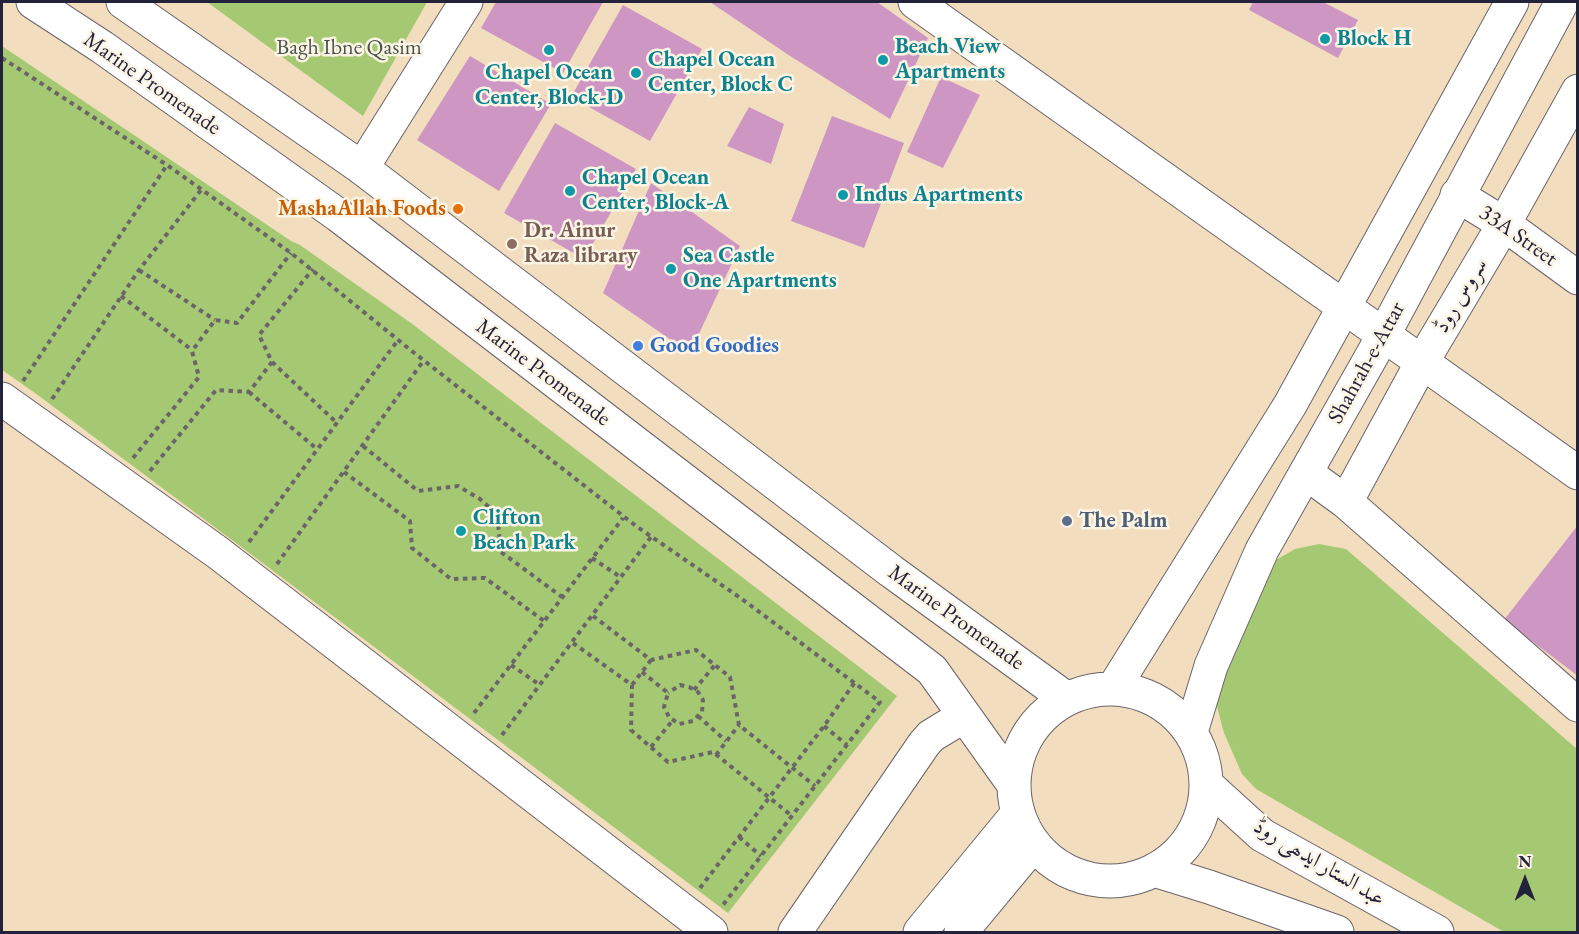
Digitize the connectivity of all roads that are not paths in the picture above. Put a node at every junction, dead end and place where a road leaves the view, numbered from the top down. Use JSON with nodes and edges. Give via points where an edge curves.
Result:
{"nodes":[{"id":1,"x":33,"y":2,"type":"edge"},
{"id":2,"x":123,"y":2,"type":"edge"},
{"id":3,"x":466,"y":2,"type":"edge"},
{"id":4,"x":915,"y":2,"type":"edge"},
{"id":5,"x":1512,"y":2,"type":"edge"},
{"id":6,"x":1562,"y":2,"type":"edge"},
{"id":7,"x":1578,"y":91,"type":"edge"},
{"id":8,"x":362,"y":168,"type":"junction"},
{"id":9,"x":1457,"y":195,"type":"junction"},
{"id":10,"x":1504,"y":224,"type":"junction"},
{"id":11,"x":1578,"y":278,"type":"edge"},
{"id":12,"x":1344,"y":309,"type":"junction"},
{"id":13,"x":1383,"y":336,"type":"junction"},
{"id":14,"x":1422,"y":362,"type":"junction"},
{"id":15,"x":11,"y":391,"type":"edge"},
{"id":16,"x":1306,"y":473,"type":"junction"},
{"id":17,"x":1578,"y":473,"type":"edge"},
{"id":18,"x":1346,"y":502,"type":"junction"},
{"id":19,"x":1113,"y":689,"type":"junction"},
{"id":20,"x":1067,"y":699,"type":"junction"},
{"id":21,"x":1578,"y":705,"type":"edge"},
{"id":22,"x":964,"y":716,"type":"junction"},
{"id":23,"x":1191,"y":732,"type":"junction"},
{"id":24,"x":1207,"y":785,"type":"junction"},
{"id":25,"x":1016,"y":799,"type":"junction"},
{"id":26,"x":1034,"y":844,"type":"junction"},
{"id":27,"x":1154,"y":870,"type":"junction"},
{"id":28,"x":716,"y":920,"type":"edge"},
{"id":29,"x":795,"y":933,"type":"edge"},
{"id":30,"x":920,"y":933,"type":"edge"},
{"id":31,"x":961,"y":933,"type":"edge"},
{"id":32,"x":1336,"y":933,"type":"edge"},
{"id":33,"x":1437,"y":933,"type":"edge"}],
"edges":[{"from":1,"to":22,"type":"main road","name":"Marine Promenade","via":[[338,215],[932,670]]},
{"from":2,"to":8,"type":"main road","name":"Marine Promenade"},
{"from":3,"to":8,"type":"main road"},
{"from":4,"to":12,"type":"main road"},
{"from":5,"to":12,"type":"main road","name":"Shahrah-e-Attar"},
{"from":6,"to":9,"type":"main road","name":"Shahrah-e-Attar"},
{"from":7,"to":10,"type":"main road","name":"سروس روڈ"},
{"from":8,"to":20,"type":"main road","name":"Marine Promenade","via":[[882,564]]},
{"from":9,"to":10,"type":"main road","name":"33A Street"},
{"from":9,"to":13,"type":"main road","name":"Shahrah-e-Attar"},
{"from":10,"to":11,"type":"main road","name":"33A Street"},
{"from":10,"to":14,"type":"main road","name":"سروس روڈ"},
{"from":12,"to":13,"type":"main road"},
{"from":12,"to":19,"type":"main road","name":"Shahrah-e-Attar","via":[[1290,405]]},
{"from":13,"to":14,"type":"main road"},
{"from":13,"to":16,"type":"main road","name":"Shahrah-e-Attar"},
{"from":14,"to":17,"type":"main road"},
{"from":14,"to":18,"type":"main road","name":"سروس روڈ"},
{"from":15,"to":28,"type":"main road","via":[[217,552]]},
{"from":16,"to":18,"type":"main road"},
{"from":16,"to":23,"type":"main road","name":"Shahrah-e-Attar","via":[[1262,550],[1211,666]]},
{"from":18,"to":21,"type":"main road"},
{"from":19,"to":20,"type":"main road","via":[[1089,691]]},
{"from":19,"to":23,"type":"main road","via":[[1143,694],[1170,709]]},
{"from":20,"to":25,"type":"main road","via":[[1045,714],[1028,735],[1017,759]]},
{"from":22,"to":25,"type":"main road","name":"Marine Promenade"},
{"from":22,"to":29,"type":"main road","via":[[924,744]]},
{"from":23,"to":24,"type":"main road","via":[[1203,758]]},
{"from":24,"to":27,"type":"main road","via":[[1203,811],[1193,835],[1176,855]]},
{"from":24,"to":33,"type":"main road","name":"عبد الستار ایدھی روڈ","via":[[1262,835]]},
{"from":25,"to":26,"type":"main road"},
{"from":25,"to":30,"type":"main road"},
{"from":26,"to":27,"type":"main road","via":[[1073,873],[1100,880],[1128,879]]},
{"from":26,"to":31,"type":"main road"},
{"from":27,"to":32,"type":"main road"}]}
